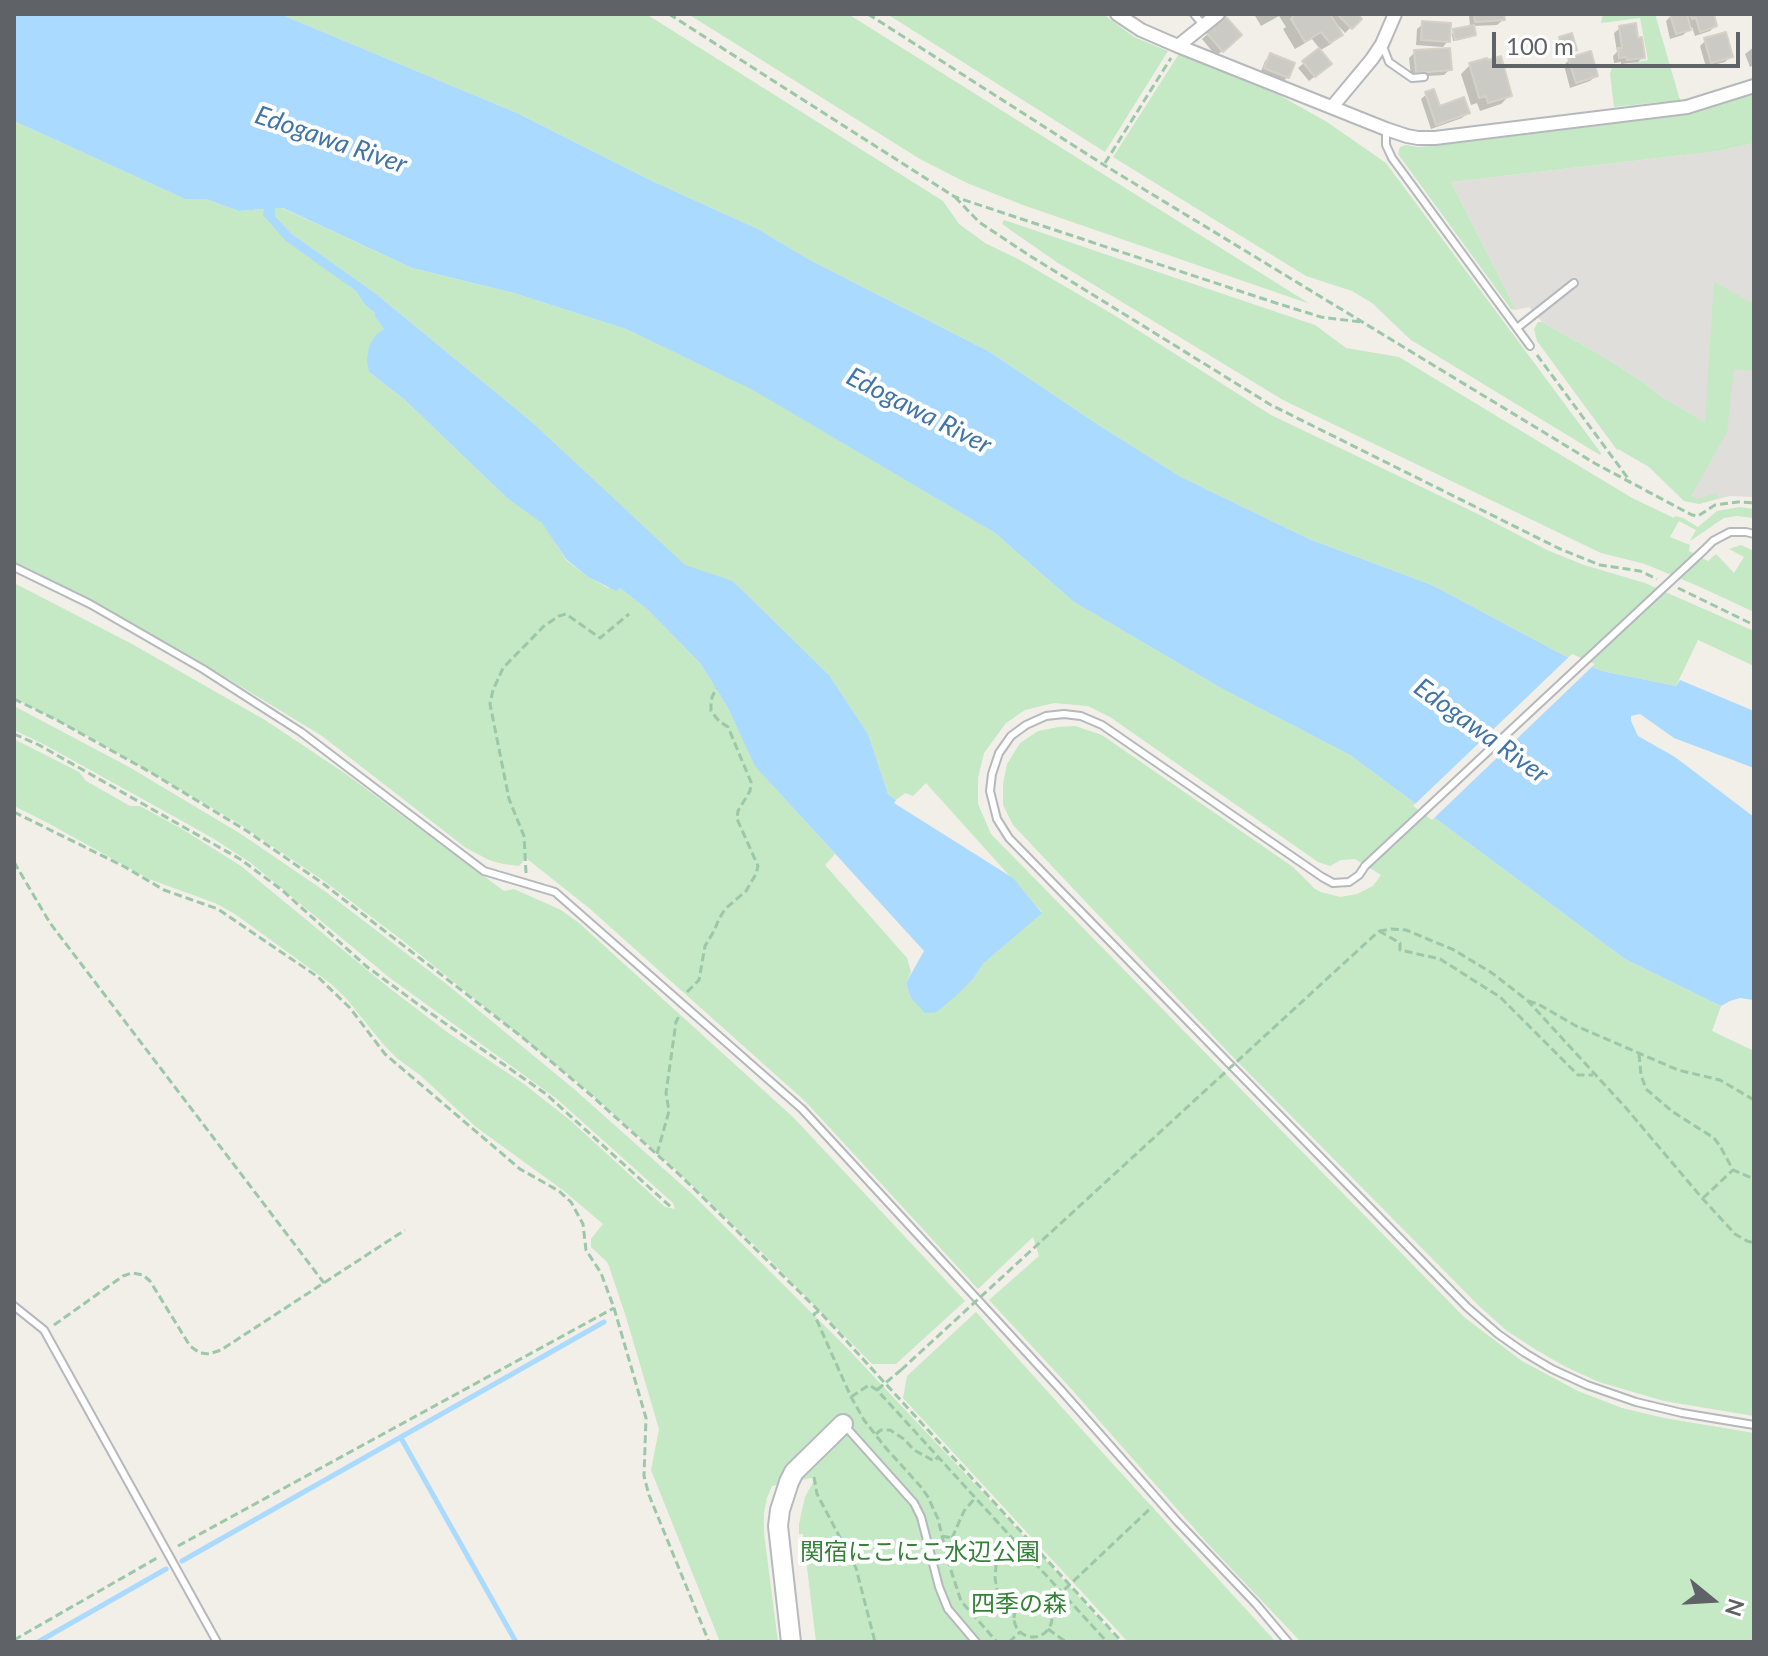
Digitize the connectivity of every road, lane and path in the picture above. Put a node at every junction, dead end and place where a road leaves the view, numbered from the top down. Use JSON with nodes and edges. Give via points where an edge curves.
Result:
{"nodes":[{"id":1,"x":669,"y":14,"type":"edge"},
{"id":2,"x":868,"y":14,"type":"edge"},
{"id":3,"x":1117,"y":14,"type":"edge"},
{"id":4,"x":1194,"y":14,"type":"edge"},
{"id":5,"x":1218,"y":14,"type":"edge"},
{"id":6,"x":1395,"y":14,"type":"edge"},
{"id":7,"x":1204,"y":26,"type":"junction"},
{"id":8,"x":1382,"y":44,"type":"junction"},
{"id":9,"x":1175,"y":50,"type":"junction"},
{"id":10,"x":1424,"y":77,"type":"dead end"},
{"id":11,"x":1754,"y":86,"type":"edge"},
{"id":12,"x":1332,"y":107,"type":"junction"},
{"id":13,"x":1386,"y":129,"type":"junction"},
{"id":14,"x":1104,"y":165,"type":"junction"},
{"id":15,"x":955,"y":197,"type":"junction"},
{"id":16,"x":1574,"y":283,"type":"dead end"},
{"id":17,"x":1365,"y":323,"type":"junction"},
{"id":18,"x":1517,"y":328,"type":"junction"},
{"id":19,"x":1530,"y":346,"type":"joint"},
{"id":20,"x":1631,"y":482,"type":"junction"},
{"id":21,"x":1754,"y":503,"type":"edge"},
{"id":22,"x":1754,"y":534,"type":"edge"},
{"id":23,"x":14,"y":567,"type":"edge"},
{"id":24,"x":629,"y":614,"type":"dead end"},
{"id":25,"x":1754,"y":625,"type":"edge"},
{"id":26,"x":716,"y":688,"type":"dead end"},
{"id":27,"x":14,"y":699,"type":"edge"},
{"id":28,"x":14,"y":734,"type":"edge"},
{"id":29,"x":14,"y":812,"type":"edge"},
{"id":30,"x":14,"y":862,"type":"edge"},
{"id":31,"x":526,"y":883,"type":"junction"},
{"id":32,"x":1379,"y":931,"type":"junction"},
{"id":33,"x":1528,"y":1001,"type":"junction"},
{"id":34,"x":682,"y":1004,"type":"junction"},
{"id":35,"x":1638,"y":1053,"type":"junction"},
{"id":36,"x":1595,"y":1075,"type":"junction"},
{"id":37,"x":1754,"y":1090,"type":"edge"},
{"id":38,"x":1747,"y":1095,"type":"junction"},
{"id":39,"x":1754,"y":1100,"type":"edge"},
{"id":40,"x":657,"y":1155,"type":"junction"},
{"id":41,"x":1733,"y":1170,"type":"junction"},
{"id":42,"x":1754,"y":1179,"type":"edge"},
{"id":43,"x":1702,"y":1198,"type":"junction"},
{"id":44,"x":672,"y":1208,"type":"dead end"},
{"id":45,"x":405,"y":1230,"type":"dead end"},
{"id":46,"x":1754,"y":1243,"type":"edge"},
{"id":47,"x":324,"y":1283,"type":"junction"},
{"id":48,"x":14,"y":1306,"type":"edge"},
{"id":49,"x":614,"y":1308,"type":"junction"},
{"id":50,"x":819,"y":1311,"type":"junction"},
{"id":51,"x":44,"y":1330,"type":"junction"},
{"id":52,"x":886,"y":1383,"type":"junction"},
{"id":53,"x":877,"y":1390,"type":"junction"},
{"id":54,"x":851,"y":1397,"type":"junction"},
{"id":55,"x":843,"y":1424,"type":"joint"},
{"id":56,"x":1754,"y":1425,"type":"edge"},
{"id":57,"x":939,"y":1457,"type":"junction"},
{"id":58,"x":814,"y":1477,"type":"dead end"},
{"id":59,"x":976,"y":1497,"type":"junction"},
{"id":60,"x":1159,"y":1501,"type":"junction"},
{"id":61,"x":942,"y":1536,"type":"dead end"},
{"id":62,"x":952,"y":1538,"type":"junction"},
{"id":63,"x":959,"y":1544,"type":"junction"},
{"id":64,"x":167,"y":1552,"type":"junction"},
{"id":65,"x":948,"y":1561,"type":"dead end"},
{"id":66,"x":1069,"y":1583,"type":"junction"},
{"id":67,"x":1061,"y":1592,"type":"junction"},
{"id":68,"x":1047,"y":1606,"type":"junction"},
{"id":69,"x":1016,"y":1609,"type":"junction"},
{"id":70,"x":1048,"y":1629,"type":"junction"},
{"id":71,"x":1020,"y":1632,"type":"junction"},
{"id":72,"x":14,"y":1640,"type":"edge"},
{"id":73,"x":217,"y":1642,"type":"edge"},
{"id":74,"x":709,"y":1642,"type":"edge"},
{"id":75,"x":791,"y":1642,"type":"edge"},
{"id":76,"x":875,"y":1642,"type":"edge"},
{"id":77,"x":976,"y":1642,"type":"edge"},
{"id":78,"x":1009,"y":1642,"type":"edge"},
{"id":79,"x":1066,"y":1642,"type":"edge"},
{"id":80,"x":1107,"y":1642,"type":"edge"},
{"id":81,"x":1122,"y":1642,"type":"edge"},
{"id":82,"x":1288,"y":1642,"type":"edge"}],
"edges":[{"from":1,"to":15,"type":"path"},
{"from":2,"to":14,"type":"path"},
{"from":3,"to":9,"type":"street"},
{"from":4,"to":7,"type":"lane"},
{"from":5,"to":7,"type":"street"},
{"from":6,"to":8,"type":"street"},
{"from":7,"to":9,"type":"street"},
{"from":8,"to":10,"type":"lane","via":[[1389,62],[1412,78]]},
{"from":8,"to":12,"type":"street"},
{"from":9,"to":12,"type":"street"},
{"from":9,"to":14,"type":"path"},
{"from":11,"to":13,"type":"street","via":[[1687,107],[1435,138]]},
{"from":12,"to":13,"type":"street"},
{"from":13,"to":18,"type":"lane","via":[[1392,158]]},
{"from":14,"to":17,"type":"path"},
{"from":15,"to":17,"type":"path","via":[[1306,313]]},
{"from":15,"to":25,"type":"path","via":[[1003,238],[1271,405],[1558,548],[1600,565],[1640,571]]},
{"from":16,"to":18,"type":"lane"},
{"from":17,"to":20,"type":"path"},
{"from":18,"to":19,"type":"lane"},
{"from":19,"to":20,"type":"path"},
{"from":20,"to":21,"type":"path","via":[[1692,515],[1715,505]]},
{"from":22,"to":56,"type":"lane","bridge":true,"via":[[1730,532],[1713,541],[1349,882],[1322,877],[1102,725],[1081,716],[1046,716],[1011,736],[999,753],[990,791],[997,819],[1009,838],[1498,1334],[1587,1385],[1667,1410]]},
{"from":23,"to":31,"type":"lane","via":[[203,669],[301,732],[484,871]]},
{"from":24,"to":31,"type":"path","via":[[600,638],[566,614],[559,616],[503,668],[493,690],[490,704],[509,799],[524,836]]},
{"from":26,"to":34,"type":"path","via":[[711,711],[728,727],[751,782],[737,819],[758,866],[746,891],[725,909],[705,946],[699,980]]},
{"from":27,"to":40,"type":"path","via":[[150,772],[325,885],[522,1037]]},
{"from":28,"to":44,"type":"path","via":[[240,859],[377,974],[546,1094]]},
{"from":29,"to":49,"type":"path","via":[[164,890],[218,909],[318,977],[385,1054],[520,1169],[571,1202],[583,1224],[586,1250]]},
{"from":30,"to":47,"type":"path","via":[[59,936]]},
{"from":31,"to":34,"type":"lane","via":[[555,892]]},
{"from":32,"to":33,"type":"path","via":[[1406,930],[1454,950]]},
{"from":32,"to":36,"type":"path","via":[[1400,943],[1400,950],[1440,959],[1500,997],[1578,1075]]},
{"from":32,"to":52,"type":"path","bridge":true},
{"from":33,"to":35,"type":"path"},
{"from":33,"to":36,"type":"path"},
{"from":34,"to":40,"type":"path","via":[[666,1093],[669,1111]]},
{"from":34,"to":60,"type":"lane","via":[[802,1109]]},
{"from":35,"to":38,"type":"path","via":[[1720,1080]]},
{"from":35,"to":41,"type":"path","via":[[1646,1089],[1714,1138]]},
{"from":36,"to":43,"type":"path"},
{"from":37,"to":38,"type":"path"},
{"from":38,"to":39,"type":"path"},
{"from":40,"to":50,"type":"path"},
{"from":41,"to":42,"type":"path"},
{"from":41,"to":43,"type":"path"},
{"from":43,"to":46,"type":"path","via":[[1735,1234]]},
{"from":45,"to":47,"type":"path"},
{"from":47,"to":51,"type":"path","via":[[209,1354],[190,1346],[150,1281],[132,1273]]},
{"from":48,"to":51,"type":"lane"},
{"from":49,"to":64,"type":"path"},
{"from":49,"to":74,"type":"path","via":[[646,1418],[644,1476],[649,1495]]},
{"from":50,"to":52,"type":"path"},
{"from":50,"to":54,"type":"path","via":[[814,1314]]},
{"from":51,"to":64,"type":"lane"},
{"from":52,"to":53,"type":"path"},
{"from":52,"to":66,"type":"path"},
{"from":53,"to":54,"type":"path","via":[[869,1385]]},
{"from":53,"to":57,"type":"path"},
{"from":54,"to":57,"type":"path","via":[[876,1434],[890,1430],[914,1450],[934,1461]]},
{"from":55,"to":75,"type":"street","via":[[794,1472],[780,1510]]},
{"from":55,"to":77,"type":"lane","via":[[914,1503],[948,1609]]},
{"from":57,"to":59,"type":"path"},
{"from":58,"to":76,"type":"path","via":[[817,1494],[856,1568]]},
{"from":59,"to":62,"type":"path"},
{"from":59,"to":67,"type":"path"},
{"from":60,"to":66,"type":"path"},
{"from":60,"to":82,"type":"lane"},
{"from":61,"to":62,"type":"path"},
{"from":62,"to":63,"type":"path"},
{"from":63,"to":65,"type":"path","via":[[956,1557]]},
{"from":63,"to":69,"type":"path","via":[[988,1548],[996,1566],[998,1595]]},
{"from":64,"to":72,"type":"path"},
{"from":64,"to":73,"type":"lane"},
{"from":66,"to":67,"type":"path"},
{"from":66,"to":81,"type":"path"},
{"from":67,"to":68,"type":"path"},
{"from":67,"to":80,"type":"path"},
{"from":68,"to":69,"type":"path","via":[[1031,1599]]},
{"from":68,"to":70,"type":"path"},
{"from":69,"to":71,"type":"path","via":[[1014,1621]]},
{"from":70,"to":71,"type":"path","via":[[1031,1637]]},
{"from":70,"to":79,"type":"path"},
{"from":71,"to":78,"type":"path"}]}
